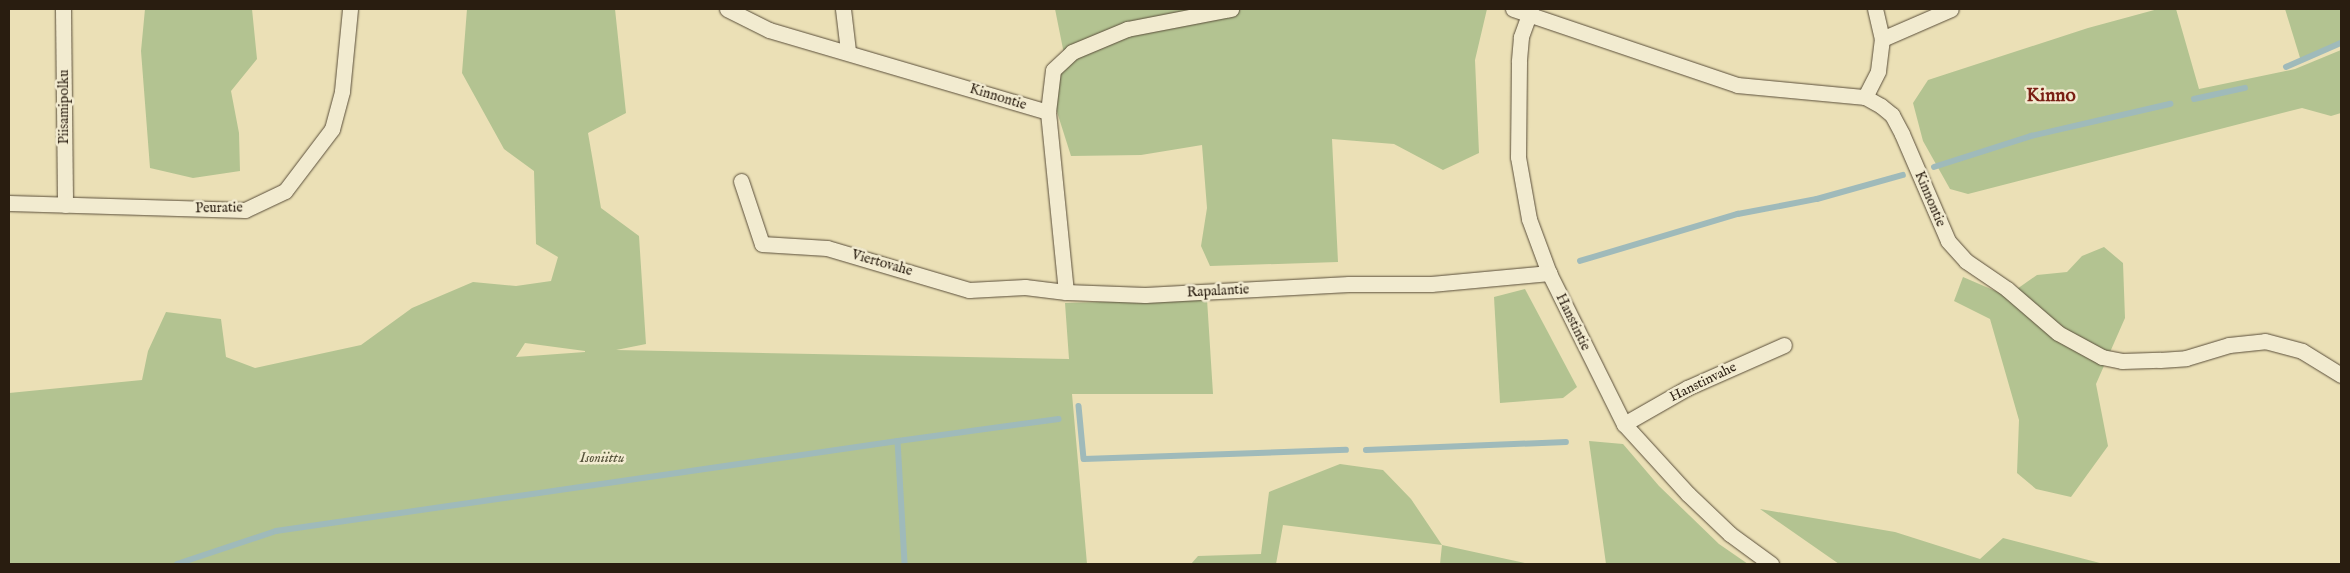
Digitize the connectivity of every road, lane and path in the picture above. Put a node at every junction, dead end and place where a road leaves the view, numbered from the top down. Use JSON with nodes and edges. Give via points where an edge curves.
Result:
{"nodes":[{"id":1,"x":63,"y":9,"type":"edge"},
{"id":2,"x":350,"y":9,"type":"edge"},
{"id":3,"x":727,"y":9,"type":"edge"},
{"id":4,"x":843,"y":9,"type":"edge"},
{"id":5,"x":1231,"y":9,"type":"edge"},
{"id":6,"x":1875,"y":9,"type":"edge"},
{"id":7,"x":1951,"y":9,"type":"edge"},
{"id":8,"x":1523,"y":11,"type":"edge"},
{"id":9,"x":1882,"y":39,"type":"junction"},
{"id":10,"x":848,"y":51,"type":"junction"},
{"id":11,"x":1865,"y":97,"type":"junction"},
{"id":12,"x":1048,"y":112,"type":"junction"},
{"id":13,"x":741,"y":180,"type":"dead end"},
{"id":14,"x":9,"y":203,"type":"edge"},
{"id":15,"x":65,"y":205,"type":"junction"},
{"id":16,"x":1549,"y":273,"type":"junction"},
{"id":17,"x":1066,"y":292,"type":"junction"},
{"id":18,"x":1784,"y":345,"type":"dead end"},
{"id":19,"x":2341,"y":375,"type":"edge"},
{"id":20,"x":1624,"y":424,"type":"junction"},
{"id":21,"x":1771,"y":564,"type":"edge"}],
"edges":[{"from":1,"to":15,"type":"street","name":"Piisamipolku"},
{"from":2,"to":15,"type":"street","name":"Peuratie","via":[[342,91],[332,129],[285,191],[245,210]]},
{"from":3,"to":10,"type":"street","name":"Kinnontie","via":[[770,30]]},
{"from":4,"to":10,"type":"street"},
{"from":5,"to":12,"type":"street","via":[[1127,28],[1072,52],[1053,70]]},
{"from":6,"to":9,"type":"street"},
{"from":7,"to":9,"type":"street"},
{"from":8,"to":11,"type":"street","name":"Kinnontie","via":[[1737,85]]},
{"from":8,"to":16,"type":"street","name":"Hanstintie","via":[[1518,157],[1529,219]]},
{"from":9,"to":11,"type":"street","via":[[1878,71]]},
{"from":10,"to":12,"type":"street","name":"Kinnontie"},
{"from":11,"to":19,"type":"street","name":"Kinnontie","via":[[1892,115],[1948,242],[1966,261],[2007,289],[2058,333],[2102,356],[2122,361],[2186,358],[2229,345],[2265,341],[2302,351]]},
{"from":12,"to":17,"type":"street"},
{"from":13,"to":17,"type":"street","name":"Viertovahe","via":[[762,244],[827,248],[969,290],[1025,287]]},
{"from":14,"to":15,"type":"street","name":"Peuratie"},
{"from":16,"to":17,"type":"street","name":"Rapalantie","via":[[1431,284],[1349,284],[1145,295]]},
{"from":16,"to":20,"type":"street","name":"Hanstintie"},
{"from":18,"to":20,"type":"street","name":"Hanstinvahe","via":[[1687,388]]},
{"from":20,"to":21,"type":"street","name":"Hanstintie","via":[[1695,501],[1730,534]]}]}
